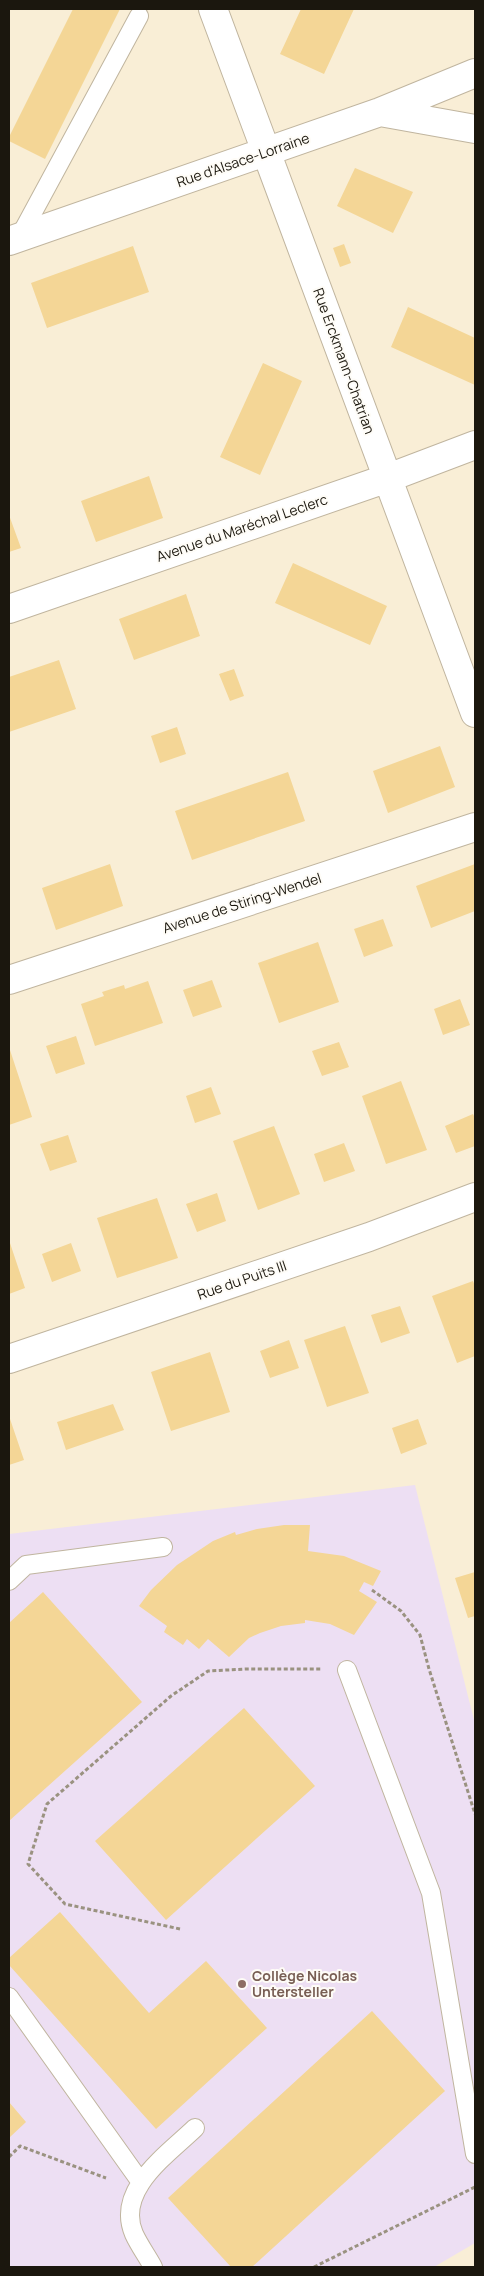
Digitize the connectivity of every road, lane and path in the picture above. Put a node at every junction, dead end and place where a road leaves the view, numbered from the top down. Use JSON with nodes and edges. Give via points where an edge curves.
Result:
{"nodes":[{"id":1,"x":213,"y":9,"type":"edge"},
{"id":2,"x":139,"y":16,"type":"dead end"},
{"id":3,"x":475,"y":73,"type":"edge"},
{"id":4,"x":380,"y":112,"type":"junction"},
{"id":5,"x":475,"y":129,"type":"edge"},
{"id":6,"x":266,"y":152,"type":"junction"},
{"id":7,"x":14,"y":240,"type":"edge"},
{"id":8,"x":475,"y":445,"type":"edge"},
{"id":9,"x":388,"y":478,"type":"junction"},
{"id":10,"x":9,"y":609,"type":"edge"},
{"id":11,"x":475,"y":713,"type":"edge"},
{"id":12,"x":475,"y":827,"type":"edge"},
{"id":13,"x":9,"y":980,"type":"edge"},
{"id":14,"x":475,"y":1197,"type":"edge"},
{"id":15,"x":9,"y":1359,"type":"edge"},
{"id":16,"x":163,"y":1547,"type":"dead end"},
{"id":17,"x":9,"y":1581,"type":"edge"},
{"id":18,"x":372,"y":1590,"type":"dead end"},
{"id":19,"x":347,"y":1670,"type":"joint"},
{"id":20,"x":475,"y":1814,"type":"edge"},
{"id":21,"x":180,"y":1929,"type":"dead end"},
{"id":22,"x":9,"y":1998,"type":"edge"},
{"id":23,"x":195,"y":2128,"type":"dead end"},
{"id":24,"x":475,"y":2154,"type":"edge"},
{"id":25,"x":9,"y":2156,"type":"edge"},
{"id":26,"x":138,"y":2185,"type":"junction"},
{"id":27,"x":475,"y":2187,"type":"edge"},
{"id":28,"x":154,"y":2267,"type":"edge"},
{"id":29,"x":314,"y":2267,"type":"edge"}],
"edges":[{"from":1,"to":6,"type":"street","name":"Rue Erckmann-Chatrian"},
{"from":2,"to":7,"type":"lane"},
{"from":3,"to":4,"type":"street","name":"Rue d'Alsace-Lorraine"},
{"from":4,"to":5,"type":"street"},
{"from":4,"to":6,"type":"street","name":"Rue d'Alsace-Lorraine"},
{"from":6,"to":7,"type":"street","name":"Rue d'Alsace-Lorraine"},
{"from":6,"to":9,"type":"street","name":"Rue Erckmann-Chatrian"},
{"from":8,"to":9,"type":"street","name":"Avenue du Maréchal Leclerc"},
{"from":9,"to":10,"type":"street","name":"Avenue du Maréchal Leclerc"},
{"from":9,"to":11,"type":"street","name":"Rue Erckmann-Chatrian"},
{"from":12,"to":13,"type":"street","name":"Avenue de Stiring-Wendel"},
{"from":14,"to":15,"type":"street","name":"Rue du Puits III","via":[[369,1237]]},
{"from":16,"to":17,"type":"lane","via":[[26,1566]]},
{"from":18,"to":20,"type":"path","via":[[401,1611],[420,1635]]},
{"from":19,"to":21,"type":"path","via":[[208,1671],[170,1696],[47,1804],[28,1864],[65,1904]]},
{"from":19,"to":24,"type":"lane","via":[[431,1894]]},
{"from":22,"to":26,"type":"lane"},
{"from":23,"to":26,"type":"lane"},
{"from":25,"to":26,"type":"path","via":[[20,2146],[64,2164]]},
{"from":26,"to":28,"type":"lane","via":[[130,2207],[133,2232]]},
{"from":27,"to":29,"type":"path"}]}
